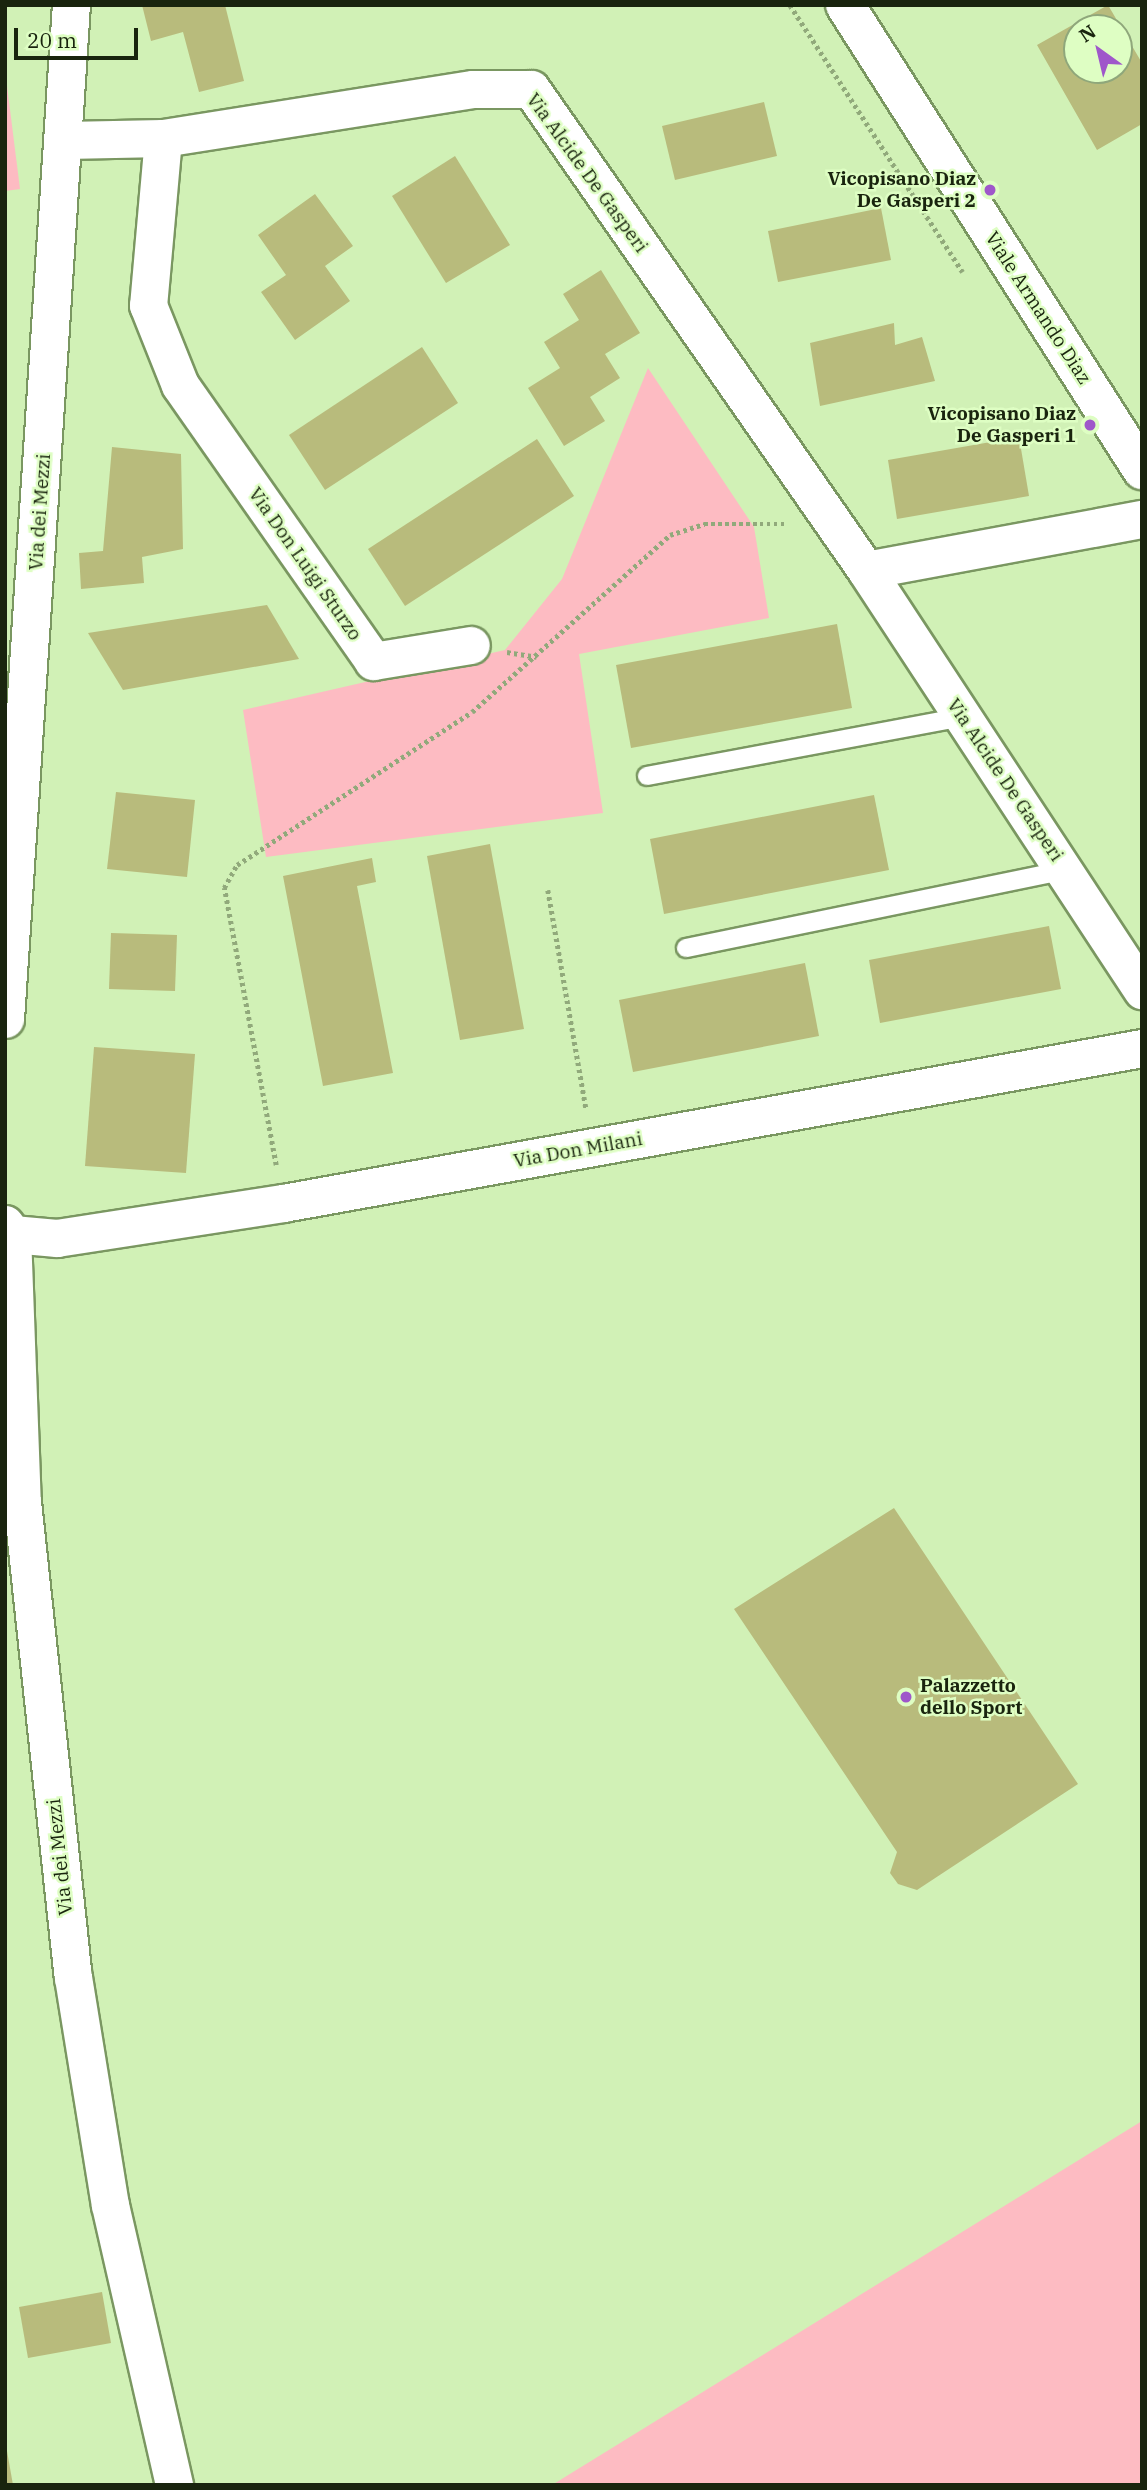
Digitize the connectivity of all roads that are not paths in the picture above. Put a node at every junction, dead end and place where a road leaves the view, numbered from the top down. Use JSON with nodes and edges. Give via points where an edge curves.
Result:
{"nodes":[{"id":1,"x":71,"y":5,"type":"edge"},
{"id":2,"x":845,"y":5,"type":"edge"},
{"id":3,"x":163,"y":138,"type":"junction"},
{"id":4,"x":65,"y":140,"type":"junction"},
{"id":5,"x":1142,"y":470,"type":"edge"},
{"id":6,"x":1142,"y":519,"type":"edge"},
{"id":7,"x":866,"y":570,"type":"junction"},
{"id":8,"x":471,"y":645,"type":"dead end"},
{"id":9,"x":962,"y":717,"type":"junction"},
{"id":10,"x":14,"y":759,"type":"edge"},
{"id":11,"x":647,"y":776,"type":"dead end"},
{"id":12,"x":1065,"y":870,"type":"junction"},
{"id":13,"x":686,"y":948,"type":"dead end"},
{"id":14,"x":1142,"y":990,"type":"edge"},
{"id":15,"x":5,"y":1019,"type":"edge"},
{"id":16,"x":1142,"y":1048,"type":"edge"},
{"id":17,"x":9,"y":1229,"type":"edge"},
{"id":18,"x":174,"y":2485,"type":"edge"}],
"edges":[{"from":1,"to":4,"type":"street","name":"Via dei Mezzi"},
{"from":2,"to":5,"type":"street","name":"Viale Armando Diaz"},
{"from":3,"to":4,"type":"street","name":"Via Alcide De Gasperi"},
{"from":3,"to":7,"type":"street","name":"Via Alcide De Gasperi","via":[[474,89],[531,89]]},
{"from":3,"to":8,"type":"street","name":"Via Don Luigi Sturzo","via":[[148,304],[180,386],[373,661]]},
{"from":4,"to":10,"type":"street","name":"Via dei Mezzi"},
{"from":6,"to":7,"type":"street"},
{"from":7,"to":9,"type":"street","name":"Via Alcide De Gasperi"},
{"from":9,"to":11,"type":"lane"},
{"from":9,"to":12,"type":"street","name":"Via Alcide De Gasperi"},
{"from":10,"to":15,"type":"street","name":"Via dei Mezzi"},
{"from":12,"to":13,"type":"lane"},
{"from":12,"to":14,"type":"street","name":"Via Alcide De Gasperi"},
{"from":16,"to":17,"type":"street","name":"Via Don Milani","via":[[283,1203],[57,1238]]},
{"from":17,"to":18,"type":"street","name":"Via dei Mezzi","via":[[17,1441],[73,1977],[110,2205]]}]}
